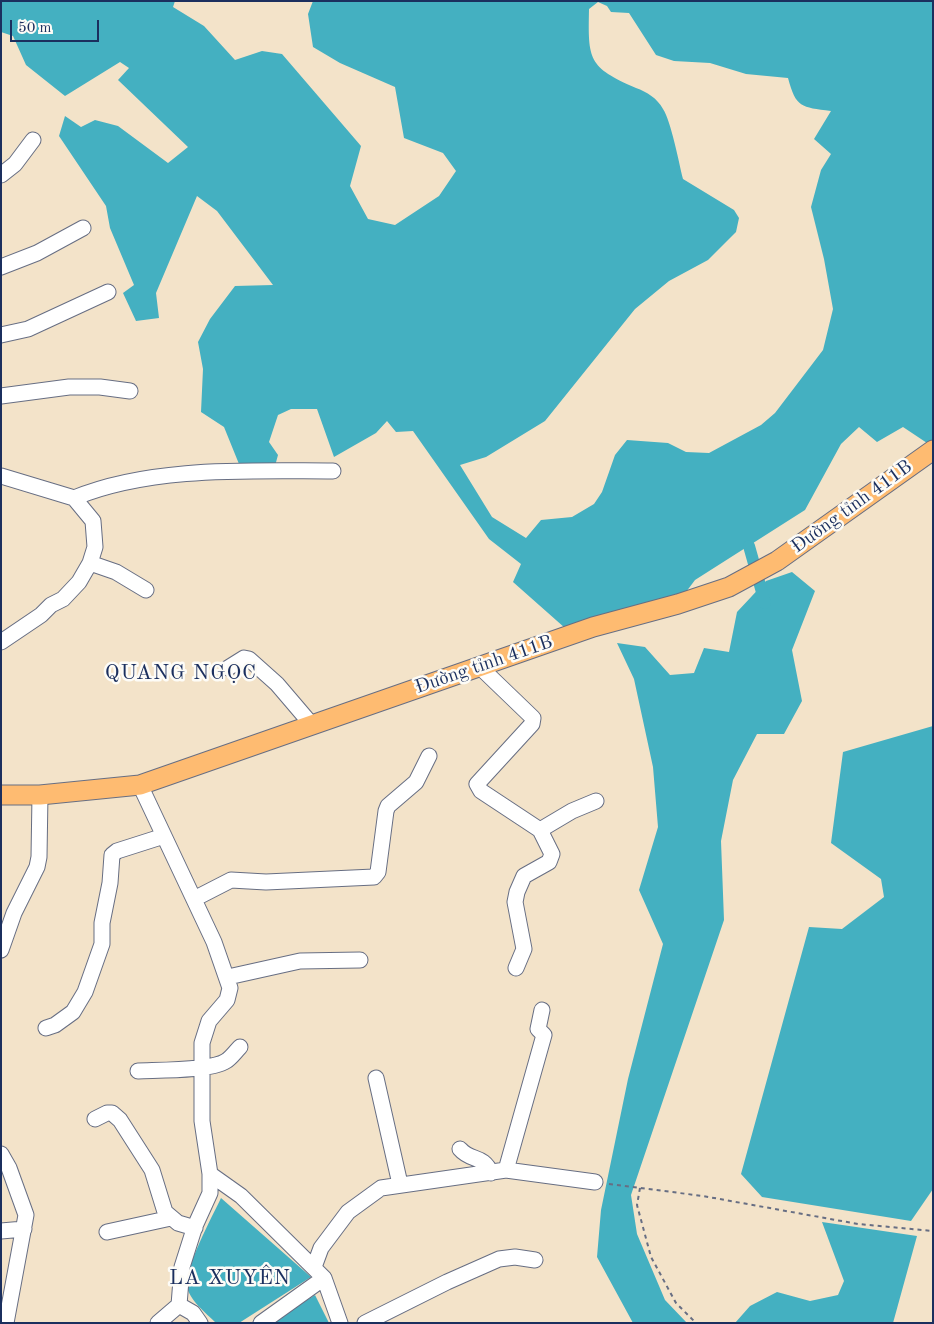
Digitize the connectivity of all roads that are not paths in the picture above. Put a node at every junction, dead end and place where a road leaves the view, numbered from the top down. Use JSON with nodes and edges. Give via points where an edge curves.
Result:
{"nodes":[{"id":1,"x":33,"y":140,"type":"dead end"},
{"id":2,"x":1,"y":175,"type":"edge"},
{"id":3,"x":83,"y":228,"type":"dead end"},
{"id":4,"x":1,"y":267,"type":"edge"},
{"id":5,"x":108,"y":292,"type":"dead end"},
{"id":6,"x":1,"y":335,"type":"edge"},
{"id":7,"x":130,"y":391,"type":"dead end"},
{"id":8,"x":1,"y":396,"type":"edge"},
{"id":9,"x":933,"y":450,"type":"edge"},
{"id":10,"x":333,"y":471,"type":"dead end"},
{"id":11,"x":1,"y":476,"type":"edge"},
{"id":12,"x":74,"y":498,"type":"junction"},
{"id":13,"x":90,"y":563,"type":"junction"},
{"id":14,"x":146,"y":590,"type":"dead end"},
{"id":15,"x":1,"y":642,"type":"edge"},
{"id":16,"x":480,"y":667,"type":"junction"},
{"id":17,"x":228,"y":668,"type":"dead end"},
{"id":18,"x":312,"y":725,"type":"junction"},
{"id":19,"x":429,"y":756,"type":"dead end"},
{"id":20,"x":140,"y":786,"type":"junction"},
{"id":21,"x":1,"y":795,"type":"edge"},
{"id":22,"x":40,"y":795,"type":"junction"},
{"id":23,"x":596,"y":801,"type":"dead end"},
{"id":24,"x":540,"y":830,"type":"junction"},
{"id":25,"x":164,"y":836,"type":"junction"},
{"id":26,"x":194,"y":899,"type":"junction"},
{"id":27,"x":1,"y":950,"type":"edge"},
{"id":28,"x":360,"y":960,"type":"dead end"},
{"id":29,"x":516,"y":968,"type":"dead end"},
{"id":30,"x":228,"y":977,"type":"junction"},
{"id":31,"x":542,"y":1010,"type":"dead end"},
{"id":32,"x":46,"y":1028,"type":"dead end"},
{"id":33,"x":240,"y":1048,"type":"dead end"},
{"id":34,"x":201,"y":1068,"type":"junction"},
{"id":35,"x":138,"y":1071,"type":"dead end"},
{"id":36,"x":376,"y":1078,"type":"dead end"},
{"id":37,"x":94,"y":1119,"type":"dead end"},
{"id":38,"x":460,"y":1149,"type":"dead end"},
{"id":39,"x":1,"y":1154,"type":"edge"},
{"id":40,"x":498,"y":1172,"type":"junction"},
{"id":41,"x":210,"y":1174,"type":"junction"},
{"id":42,"x":595,"y":1182,"type":"road end"},
{"id":43,"x":400,"y":1184,"type":"junction"},
{"id":44,"x":171,"y":1218,"type":"junction"},
{"id":45,"x":195,"y":1228,"type":"junction"},
{"id":46,"x":24,"y":1229,"type":"junction"},
{"id":47,"x":1,"y":1231,"type":"edge"},
{"id":48,"x":107,"y":1232,"type":"dead end"},
{"id":49,"x":535,"y":1260,"type":"dead end"},
{"id":50,"x":319,"y":1272,"type":"junction"},
{"id":51,"x":180,"y":1304,"type":"junction"},
{"id":52,"x":6,"y":1323,"type":"edge"},
{"id":53,"x":158,"y":1323,"type":"edge"},
{"id":54,"x":200,"y":1323,"type":"edge"},
{"id":55,"x":261,"y":1323,"type":"edge"},
{"id":56,"x":340,"y":1323,"type":"edge"},
{"id":57,"x":365,"y":1323,"type":"edge"}],
"edges":[{"from":1,"to":2,"type":"street","via":[[15,164]]},
{"from":3,"to":4,"type":"street","via":[[37,254]]},
{"from":5,"to":6,"type":"street","via":[[28,329]]},
{"from":7,"to":8,"type":"street","via":[[100,386],[69,387]]},
{"from":9,"to":16,"type":"main road","name":"Đường tỉnh 411B","via":[[778,561],[729,587],[593,627]]},
{"from":10,"to":12,"type":"street","via":[[228,472],[148,478],[106,486]]},
{"from":11,"to":12,"type":"street"},
{"from":12,"to":13,"type":"street","via":[[93,521],[95,547]]},
{"from":13,"to":14,"type":"street","via":[[116,572]]},
{"from":13,"to":15,"type":"street","via":[[79,582],[63,599]]},
{"from":16,"to":18,"type":"main road","name":"Đường tỉnh 411B"},
{"from":16,"to":24,"type":"street","via":[[533,718],[532,724],[477,784],[481,791]]},
{"from":17,"to":18,"type":"street","via":[[244,658],[249,659],[277,684]]},
{"from":18,"to":20,"type":"main road","name":"Đường tỉnh 411B"},
{"from":19,"to":26,"type":"street","via":[[416,782],[388,806],[377,875],[298,882],[231,880]]},
{"from":20,"to":22,"type":"main road","name":"Đường tỉnh 411B"},
{"from":20,"to":25,"type":"street"},
{"from":21,"to":22,"type":"main road","name":"Đường tỉnh 411B"},
{"from":22,"to":27,"type":"street","via":[[37,867],[14,913]]},
{"from":23,"to":24,"type":"street"},
{"from":24,"to":29,"type":"street","via":[[552,858],[524,876],[516,892],[524,949]]},
{"from":25,"to":26,"type":"street"},
{"from":25,"to":32,"type":"street","via":[[112,855],[102,944],[85,992],[73,1012]]},
{"from":26,"to":30,"type":"street"},
{"from":28,"to":30,"type":"street","via":[[300,961]]},
{"from":30,"to":34,"type":"street","via":[[227,1000],[209,1021],[202,1043]]},
{"from":31,"to":40,"type":"street","via":[[538,1029],[544,1035]]},
{"from":33,"to":34,"type":"street","via":[[225,1062]]},
{"from":34,"to":35,"type":"street"},
{"from":34,"to":41,"type":"street","via":[[202,1121]]},
{"from":36,"to":43,"type":"street"},
{"from":37,"to":44,"type":"street","via":[[107,1112],[120,1120],[152,1170],[165,1212]]},
{"from":38,"to":40,"type":"street"},
{"from":39,"to":46,"type":"street","via":[[10,1168],[25,1209]]},
{"from":40,"to":42,"type":"street"},
{"from":40,"to":43,"type":"street"},
{"from":41,"to":45,"type":"street","via":[[210,1193]]},
{"from":41,"to":50,"type":"street","via":[[241,1196]]},
{"from":43,"to":50,"type":"street","via":[[381,1188],[348,1212],[321,1248]]},
{"from":44,"to":45,"type":"street"},
{"from":44,"to":48,"type":"street"},
{"from":45,"to":51,"type":"street","via":[[182,1267]]},
{"from":46,"to":47,"type":"street"},
{"from":46,"to":52,"type":"street"},
{"from":49,"to":57,"type":"street","via":[[500,1259]]},
{"from":50,"to":55,"type":"street"},
{"from":50,"to":56,"type":"street"},
{"from":51,"to":53,"type":"street"},
{"from":51,"to":54,"type":"street"}]}
